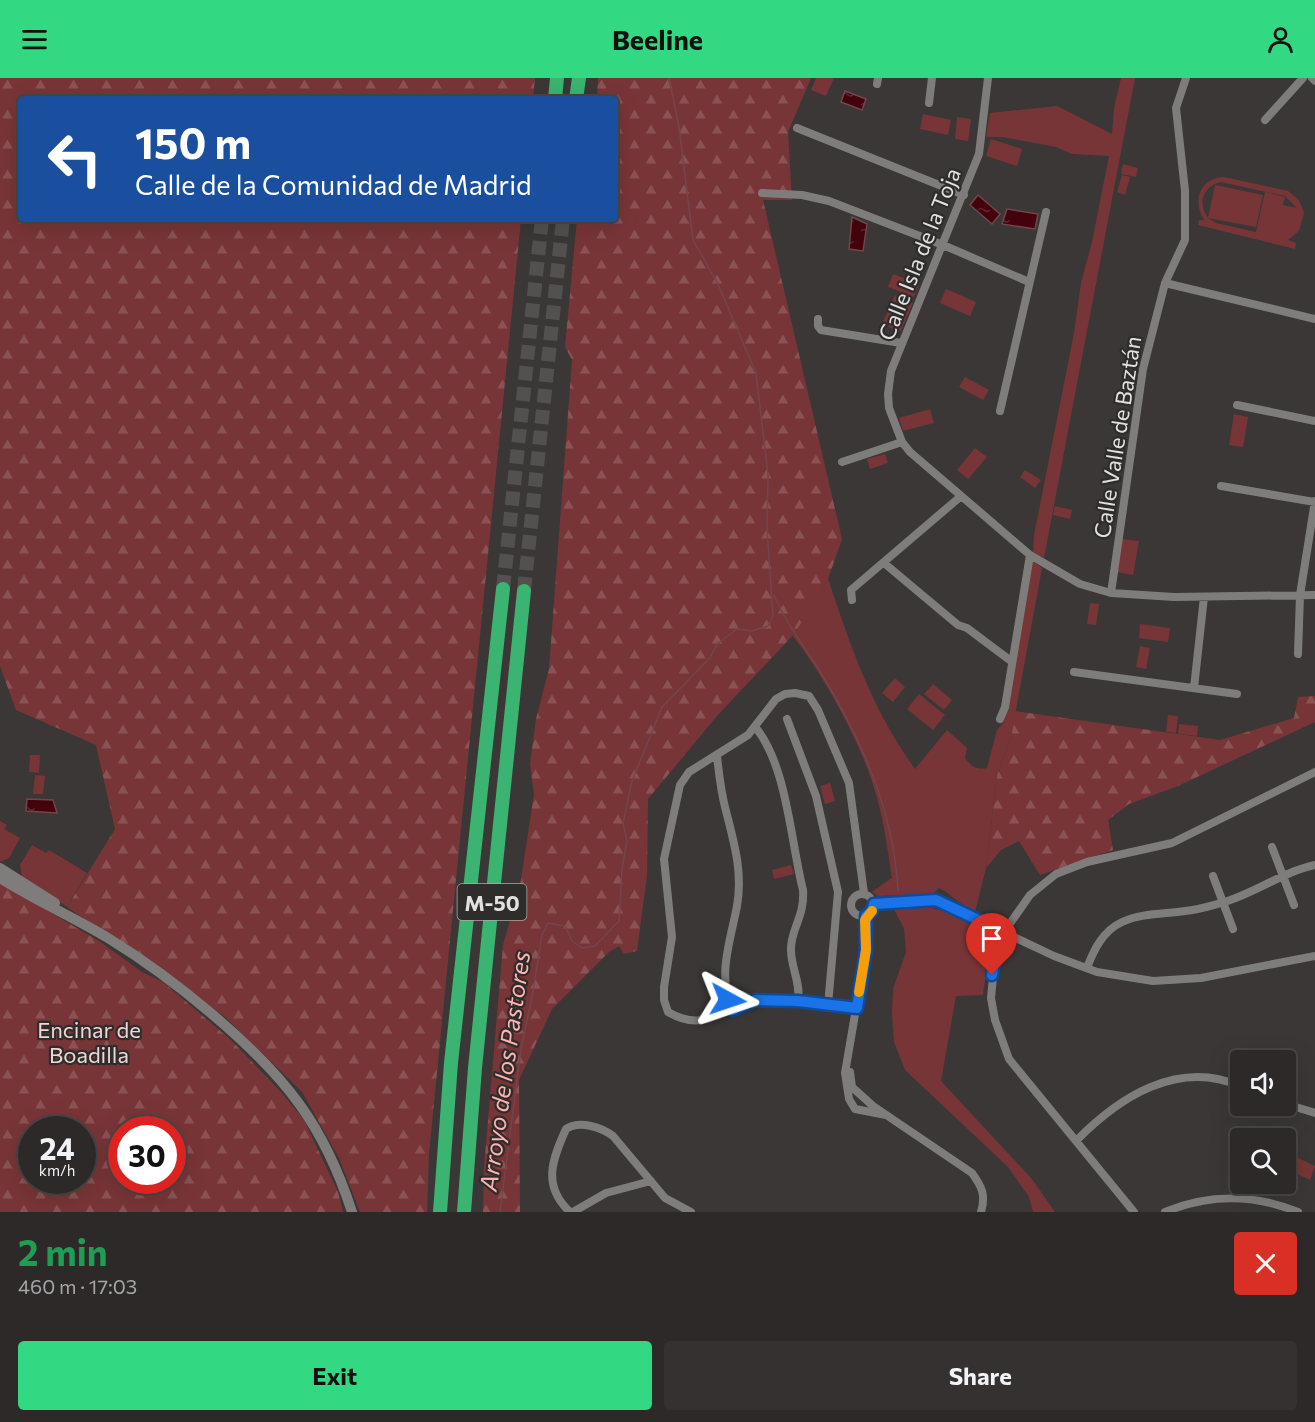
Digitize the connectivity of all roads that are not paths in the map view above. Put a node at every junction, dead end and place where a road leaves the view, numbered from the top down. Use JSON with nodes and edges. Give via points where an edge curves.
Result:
{"nodes":[{"id":1,"x":557,"y":78,"type":"edge"},
{"id":2,"x":579,"y":78,"type":"edge"},
{"id":3,"x":932,"y":78,"type":"edge"},
{"id":4,"x":988,"y":78,"type":"edge"},
{"id":5,"x":1186,"y":78,"type":"edge"},
{"id":6,"x":1303,"y":78,"type":"edge"},
{"id":7,"x":555,"y":96,"type":"edge"},
{"id":8,"x":576,"y":96,"type":"edge"},
{"id":9,"x":929,"y":103,"type":"dead end"},
{"id":10,"x":1265,"y":120,"type":"dead end"},
{"id":11,"x":797,"y":129,"type":"dead end"},
{"id":12,"x":762,"y":193,"type":"dead end"},
{"id":13,"x":963,"y":195,"type":"junction"},
{"id":14,"x":1046,"y":212,"type":"dead end"},
{"id":15,"x":943,"y":245,"type":"junction"},
{"id":16,"x":1029,"y":282,"type":"junction"},
{"id":17,"x":1165,"y":283,"type":"junction"},
{"id":18,"x":818,"y":318,"type":"dead end"},
{"id":19,"x":1315,"y":319,"type":"edge"},
{"id":20,"x":901,"y":343,"type":"junction"},
{"id":21,"x":1237,"y":405,"type":"dead end"},
{"id":22,"x":1000,"y":411,"type":"dead end"},
{"id":23,"x":1315,"y":421,"type":"edge"},
{"id":24,"x":902,"y":442,"type":"junction"},
{"id":25,"x":842,"y":462,"type":"dead end"},
{"id":26,"x":1221,"y":486,"type":"dead end"},
{"id":27,"x":960,"y":497,"type":"junction"},
{"id":28,"x":1315,"y":502,"type":"edge"},
{"id":29,"x":1030,"y":555,"type":"junction"},
{"id":30,"x":884,"y":562,"type":"junction"},
{"id":31,"x":503,"y":589,"type":"tunnel mouth"},
{"id":32,"x":524,"y":591,"type":"tunnel mouth"},
{"id":33,"x":1111,"y":593,"type":"junction"},
{"id":34,"x":1315,"y":595,"type":"edge"},
{"id":35,"x":1300,"y":596,"type":"junction"},
{"id":36,"x":1204,"y":597,"type":"junction"},
{"id":37,"x":852,"y":600,"type":"dead end"},
{"id":38,"x":1298,"y":654,"type":"dead end"},
{"id":39,"x":1011,"y":661,"type":"junction"},
{"id":40,"x":1074,"y":672,"type":"dead end"},
{"id":41,"x":1194,"y":688,"type":"junction"},
{"id":42,"x":1237,"y":694,"type":"dead end"},
{"id":43,"x":787,"y":718,"type":"dead end"},
{"id":44,"x":1000,"y":719,"type":"dead end"},
{"id":45,"x":756,"y":728,"type":"junction"},
{"id":46,"x":717,"y":756,"type":"junction"},
{"id":47,"x":1315,"y":772,"type":"edge"},
{"id":48,"x":1272,"y":847,"type":"dead end"},
{"id":49,"x":1315,"y":865,"type":"edge"},
{"id":50,"x":0,"y":868,"type":"edge"},
{"id":51,"x":1282,"y":875,"type":"junction"},
{"id":52,"x":1213,"y":876,"type":"dead end"},
{"id":53,"x":0,"y":878,"type":"edge"},
{"id":54,"x":864,"y":893,"type":"junction"},
{"id":55,"x":1225,"y":902,"type":"junction"},
{"id":56,"x":874,"y":904,"type":"junction"},
{"id":57,"x":1294,"y":905,"type":"dead end"},
{"id":58,"x":866,"y":916,"type":"junction"},
{"id":59,"x":81,"y":923,"type":"junction"},
{"id":60,"x":1233,"y":928,"type":"dead end"},
{"id":61,"x":1004,"y":932,"type":"junction"},
{"id":62,"x":1315,"y":956,"type":"edge"},
{"id":63,"x":1087,"y":968,"type":"junction"},
{"id":64,"x":798,"y":1001,"type":"junction"},
{"id":65,"x":828,"y":1005,"type":"junction"},
{"id":66,"x":857,"y":1008,"type":"junction"},
{"id":67,"x":733,"y":1010,"type":"junction"},
{"id":68,"x":850,"y":1052,"type":"junction"},
{"id":69,"x":1230,"y":1082,"type":"edge"},
{"id":70,"x":1296,"y":1107,"type":"edge"},
{"id":71,"x":1315,"y":1113,"type":"edge"},
{"id":72,"x":886,"y":1115,"type":"junction"},
{"id":73,"x":1076,"y":1141,"type":"junction"},
{"id":74,"x":651,"y":1181,"type":"junction"},
{"id":75,"x":352,"y":1212,"type":"edge"},
{"id":76,"x":440,"y":1212,"type":"edge"},
{"id":77,"x":464,"y":1212,"type":"edge"},
{"id":78,"x":572,"y":1212,"type":"edge"},
{"id":79,"x":691,"y":1212,"type":"edge"},
{"id":80,"x":981,"y":1212,"type":"edge"},
{"id":81,"x":1134,"y":1212,"type":"edge"},
{"id":82,"x":1165,"y":1212,"type":"edge"},
{"id":83,"x":1298,"y":1212,"type":"edge"}],
"edges":[{"from":1,"to":7,"type":"highway"},
{"from":2,"to":8,"type":"highway"},
{"from":3,"to":9,"type":"street"},
{"from":4,"to":13,"type":"street","name":"Calle Isla de la Toja","via":[[979,154]]},
{"from":5,"to":17,"type":"street","name":"Calle Valle de Baztán","via":[[1176,108],[1185,191],[1185,240]]},
{"from":6,"to":10,"type":"street"},
{"from":11,"to":13,"type":"street"},
{"from":12,"to":15,"type":"street","via":[[829,201]]},
{"from":13,"to":15,"type":"street","name":"Calle Isla de la Toja"},
{"from":14,"to":16,"type":"street"},
{"from":15,"to":16,"type":"street"},
{"from":15,"to":20,"type":"street","name":"Calle Isla de la Toja"},
{"from":16,"to":22,"type":"street"},
{"from":17,"to":19,"type":"street"},
{"from":17,"to":33,"type":"street","name":"Calle Valle de Baztán","via":[[1135,411]]},
{"from":18,"to":20,"type":"street","via":[[821,330]]},
{"from":20,"to":24,"type":"street","name":"Calle Isla de la Toja","via":[[888,394]]},
{"from":21,"to":23,"type":"street"},
{"from":24,"to":25,"type":"street"},
{"from":24,"to":27,"type":"street","name":"Calle Isla de la Toja"},
{"from":26,"to":28,"type":"street"},
{"from":27,"to":29,"type":"street","name":"Calle Isla de la Toja"},
{"from":27,"to":30,"type":"street"},
{"from":28,"to":35,"type":"street"},
{"from":29,"to":33,"type":"street","name":"Calle Isla de la Toja","via":[[1080,584]]},
{"from":29,"to":39,"type":"street"},
{"from":30,"to":37,"type":"street","via":[[851,590]]},
{"from":30,"to":39,"type":"street","via":[[958,625]]},
{"from":31,"to":76,"type":"highway","number":"M-50","via":[[451,1063]]},
{"from":32,"to":77,"type":"highway","number":"M-50"},
{"from":33,"to":36,"type":"street","name":"Calle Isla de la Toja"},
{"from":34,"to":35,"type":"street","name":"Calle Isla de la Toja"},
{"from":35,"to":36,"type":"street","name":"Calle Isla de la Toja"},
{"from":35,"to":38,"type":"street"},
{"from":36,"to":41,"type":"street"},
{"from":39,"to":44,"type":"street"},
{"from":40,"to":41,"type":"street"},
{"from":41,"to":42,"type":"street"},
{"from":43,"to":65,"type":"street","via":[[816,796],[838,892]]},
{"from":45,"to":46,"type":"street"},
{"from":45,"to":54,"type":"street","via":[[776,699],[795,693],[809,696],[849,783]]},
{"from":45,"to":64,"type":"street","via":[[782,790],[804,890],[805,906],[790,947],[800,989]]},
{"from":46,"to":67,"type":"street","via":[[740,878],[726,963],[728,1000]]},
{"from":46,"to":67,"type":"street","via":[[687,775],[680,785],[672,820],[664,859],[672,937],[664,1000],[668,1012],[692,1020],[714,1018]]},
{"from":47,"to":61,"type":"street","via":[[1172,843],[1087,861],[1056,874],[1030,895]]},
{"from":48,"to":51,"type":"street"},
{"from":49,"to":51,"type":"street"},
{"from":50,"to":59,"type":"street"},
{"from":51,"to":55,"type":"street"},
{"from":51,"to":57,"type":"street"},
{"from":52,"to":55,"type":"street"},
{"from":53,"to":59,"type":"street"},
{"from":54,"to":56,"type":"street"},
{"from":54,"to":58,"type":"street","via":[[852,899],[850,906],[859,916]]},
{"from":55,"to":60,"type":"street"},
{"from":55,"to":63,"type":"street","via":[[1123,921],[1099,943]]},
{"from":56,"to":58,"type":"street"},
{"from":56,"to":61,"type":"street","via":[[936,900]]},
{"from":58,"to":66,"type":"street","via":[[866,950]]},
{"from":59,"to":75,"type":"street","via":[[173,983],[280,1081],[317,1133]]},
{"from":61,"to":63,"type":"street"},
{"from":61,"to":73,"type":"street","via":[[992,975],[995,1020],[1009,1059]]},
{"from":62,"to":63,"type":"street","via":[[1182,980],[1153,981]]},
{"from":64,"to":65,"type":"street"},
{"from":64,"to":67,"type":"street","via":[[755,1000]]},
{"from":65,"to":66,"type":"street"},
{"from":66,"to":68,"type":"street"},
{"from":68,"to":72,"type":"street","via":[[852,1087]]},
{"from":68,"to":72,"type":"street","via":[[845,1073],[849,1099],[855,1109]]},
{"from":69,"to":73,"type":"street","via":[[1191,1077],[1159,1083],[1130,1095]]},
{"from":70,"to":71,"type":"street"},
{"from":72,"to":80,"type":"street","via":[[972,1173],[982,1188]]},
{"from":73,"to":81,"type":"street"},
{"from":74,"to":78,"type":"street","via":[[606,1193]]},
{"from":74,"to":78,"type":"street","via":[[606,1130],[571,1125],[562,1137],[551,1172],[555,1196]]},
{"from":74,"to":79,"type":"street","via":[[665,1198]]},
{"from":82,"to":83,"type":"street","via":[[1204,1199],[1252,1198]]}]}
